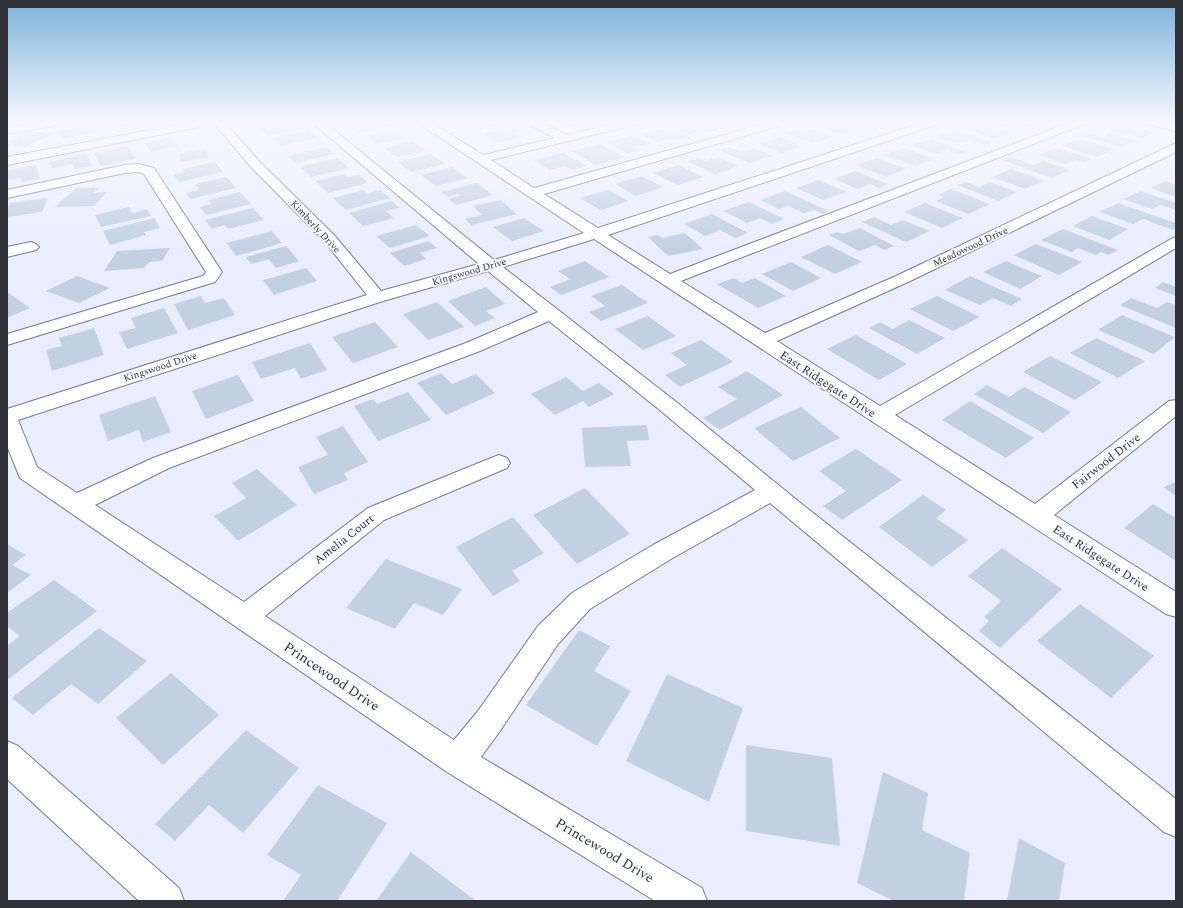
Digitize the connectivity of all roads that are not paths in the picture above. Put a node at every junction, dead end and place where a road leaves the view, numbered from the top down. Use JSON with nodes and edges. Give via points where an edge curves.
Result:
{"nodes":[{"id":1,"x":256,"y":165,"type":"edge"},
{"id":2,"x":370,"y":165,"type":"edge"},
{"id":3,"x":491,"y":165,"type":"edge"},
{"id":4,"x":629,"y":165,"type":"edge"},
{"id":5,"x":803,"y":165,"type":"edge"},
{"id":6,"x":967,"y":165,"type":"edge"},
{"id":7,"x":1138,"y":165,"type":"edge"},
{"id":8,"x":532,"y":193,"type":"junction"},
{"id":9,"x":7,"y":194,"type":"edge"},
{"id":10,"x":596,"y":234,"type":"junction"},
{"id":11,"x":1176,"y":242,"type":"edge"},
{"id":12,"x":31,"y":247,"type":"dead end"},
{"id":13,"x":7,"y":252,"type":"edge"},
{"id":14,"x":491,"y":265,"type":"junction"},
{"id":15,"x":668,"y":280,"type":"junction"},
{"id":16,"x":377,"y":297,"type":"junction"},
{"id":17,"x":550,"y":313,"type":"junction"},
{"id":18,"x":7,"y":340,"type":"edge"},
{"id":19,"x":762,"y":341,"type":"junction"},
{"id":20,"x":1176,"y":406,"type":"edge"},
{"id":21,"x":878,"y":416,"type":"junction"},
{"id":22,"x":7,"y":418,"type":"edge"},
{"id":23,"x":499,"y":462,"type":"dead end"},
{"id":24,"x":771,"y":492,"type":"junction"},
{"id":25,"x":76,"y":504,"type":"junction"},
{"id":26,"x":1036,"y":516,"type":"junction"},
{"id":27,"x":1176,"y":606,"type":"edge"},
{"id":28,"x":245,"y":617,"type":"junction"},
{"id":29,"x":7,"y":757,"type":"edge"},
{"id":30,"x":458,"y":761,"type":"junction"},
{"id":31,"x":1176,"y":820,"type":"edge"},
{"id":32,"x":166,"y":901,"type":"edge"},
{"id":33,"x":689,"y":901,"type":"edge"}],
"edges":[{"from":1,"to":16,"type":"street","name":"Kimberly Drive","via":[[330,239]]},
{"from":2,"to":14,"type":"street"},
{"from":3,"to":8,"type":"street","name":"East Ridgegate Drive"},
{"from":4,"to":8,"type":"street"},
{"from":5,"to":10,"type":"street","name":"Kingswood Drive"},
{"from":6,"to":15,"type":"street"},
{"from":7,"to":19,"type":"street","name":"Meadowood Drive","via":[[902,279]]},
{"from":8,"to":10,"type":"street","name":"East Ridgegate Drive"},
{"from":9,"to":18,"type":"street","via":[[125,169],[138,168],[149,171],[214,272],[209,279]]},
{"from":10,"to":14,"type":"street","name":"Kingswood Drive"},
{"from":10,"to":15,"type":"street","name":"East Ridgegate Drive"},
{"from":11,"to":21,"type":"street"},
{"from":12,"to":13,"type":"street"},
{"from":14,"to":16,"type":"street","name":"Kingswood Drive"},
{"from":14,"to":17,"type":"street"},
{"from":15,"to":19,"type":"street","name":"East Ridgegate Drive"},
{"from":16,"to":22,"type":"street","name":"Kingswood Drive"},
{"from":17,"to":24,"type":"street","via":[[668,406]]},
{"from":17,"to":25,"type":"street","via":[[473,347],[161,463]]},
{"from":19,"to":21,"type":"street","name":"East Ridgegate Drive"},
{"from":20,"to":26,"type":"street","name":"Fairwood Drive"},
{"from":21,"to":26,"type":"street","name":"East Ridgegate Drive"},
{"from":22,"to":25,"type":"street","name":"Princewood Drive","via":[[28,472]]},
{"from":23,"to":28,"type":"street","name":"Amelia Court","via":[[376,514]]},
{"from":24,"to":30,"type":"street","via":[[662,552],[581,601],[548,636]]},
{"from":24,"to":31,"type":"street"},
{"from":25,"to":28,"type":"street","name":"Princewood Drive"},
{"from":26,"to":27,"type":"street","name":"East Ridgegate Drive"},
{"from":28,"to":30,"type":"street","name":"Princewood Drive"},
{"from":29,"to":32,"type":"street"},
{"from":30,"to":33,"type":"street","name":"Princewood Drive"}]}
